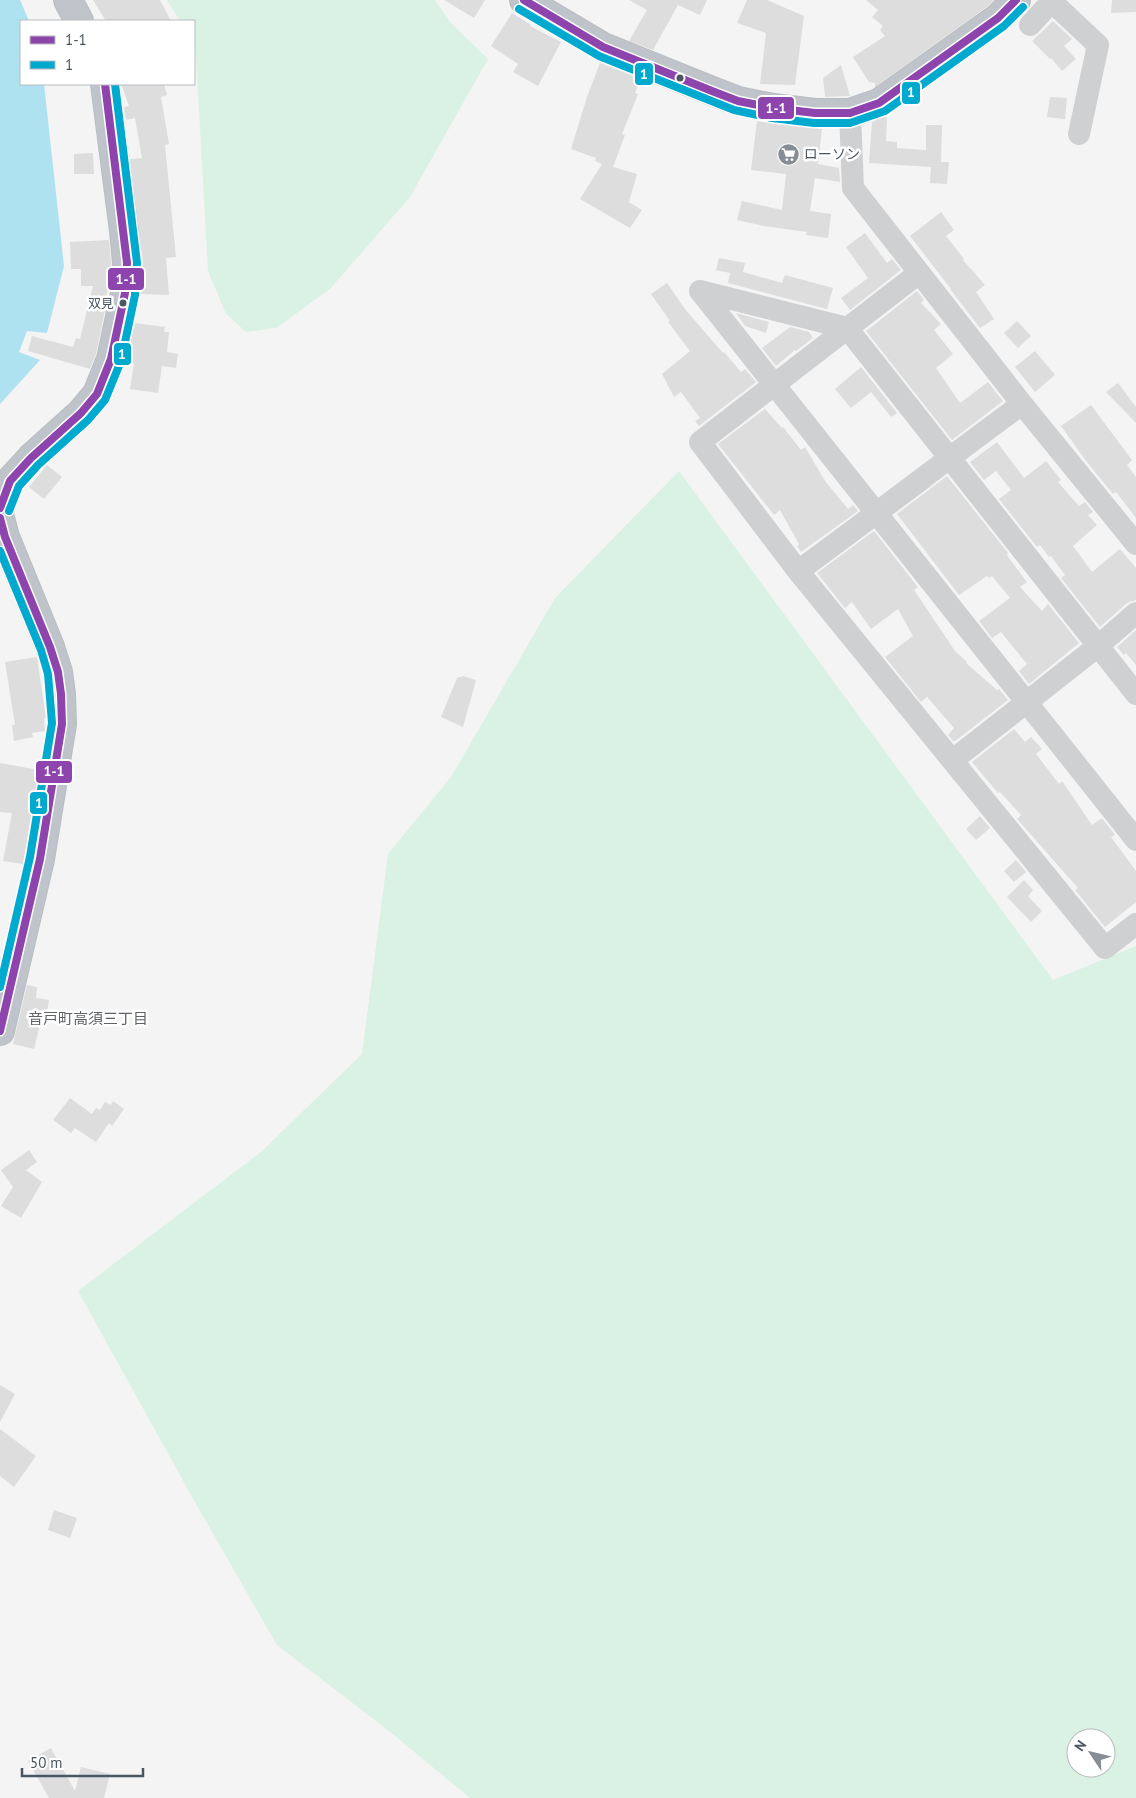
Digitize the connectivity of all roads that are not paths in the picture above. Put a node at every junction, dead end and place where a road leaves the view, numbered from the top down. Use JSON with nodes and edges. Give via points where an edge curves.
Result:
{"nodes":[{"id":1,"x":68,"y":0,"type":"edge"},
{"id":2,"x":524,"y":0,"type":"edge"},
{"id":3,"x":1016,"y":0,"type":"edge"},
{"id":4,"x":1052,"y":1,"type":"edge"},
{"id":5,"x":78,"y":20,"type":"edge"},
{"id":6,"x":1030,"y":25,"type":"dead end"},
{"id":7,"x":105,"y":85,"type":"edge"},
{"id":8,"x":850,"y":112,"type":"junction"},
{"id":9,"x":1079,"y":134,"type":"dead end"},
{"id":10,"x":919,"y":273,"type":"junction"},
{"id":11,"x":847,"y":328,"type":"junction"},
{"id":12,"x":774,"y":384,"type":"junction"},
{"id":13,"x":1022,"y":404,"type":"junction"},
{"id":14,"x":948,"y":458,"type":"junction"},
{"id":15,"x":0,"y":508,"type":"edge"},
{"id":16,"x":877,"y":514,"type":"junction"},
{"id":17,"x":0,"y":518,"type":"edge"},
{"id":18,"x":1136,"y":544,"type":"edge"},
{"id":19,"x":798,"y":571,"type":"junction"},
{"id":20,"x":1136,"y":613,"type":"edge"},
{"id":21,"x":1098,"y":646,"type":"junction"},
{"id":22,"x":1136,"y":694,"type":"edge"},
{"id":23,"x":1028,"y":702,"type":"junction"},
{"id":24,"x":953,"y":760,"type":"junction"},
{"id":25,"x":1136,"y":840,"type":"edge"},
{"id":26,"x":1136,"y":924,"type":"edge"},
{"id":27,"x":0,"y":1031,"type":"edge"}],
"edges":[{"from":1,"to":5,"type":"highway"},
{"from":2,"to":8,"type":"highway","via":[[603,47],[730,98],[772,108],[816,113]]},
{"from":3,"to":8,"type":"highway","via":[[998,18],[879,103]]},
{"from":4,"to":6,"type":"street"},
{"from":4,"to":9,"type":"street","via":[[1098,45]]},
{"from":7,"to":15,"type":"highway","via":[[127,263],[125,293],[111,359],[96,394],[81,413],[30,458],[10,481]]},
{"from":8,"to":10,"type":"street","via":[[853,188]]},
{"from":10,"to":11,"type":"street"},
{"from":10,"to":13,"type":"street"},
{"from":11,"to":12,"type":"street"},
{"from":11,"to":12,"type":"street","via":[[700,290]]},
{"from":11,"to":14,"type":"street"},
{"from":12,"to":16,"type":"street"},
{"from":12,"to":19,"type":"street","via":[[700,442]]},
{"from":13,"to":14,"type":"street"},
{"from":13,"to":18,"type":"street"},
{"from":14,"to":16,"type":"street"},
{"from":14,"to":21,"type":"street"},
{"from":16,"to":19,"type":"street"},
{"from":16,"to":23,"type":"street"},
{"from":17,"to":27,"type":"highway","via":[[58,672],[62,724],[40,859]]},
{"from":19,"to":24,"type":"street"},
{"from":20,"to":21,"type":"street"},
{"from":21,"to":22,"type":"street"},
{"from":21,"to":23,"type":"street"},
{"from":23,"to":24,"type":"street"},
{"from":23,"to":25,"type":"street"},
{"from":24,"to":26,"type":"street","via":[[1105,948]]}]}
